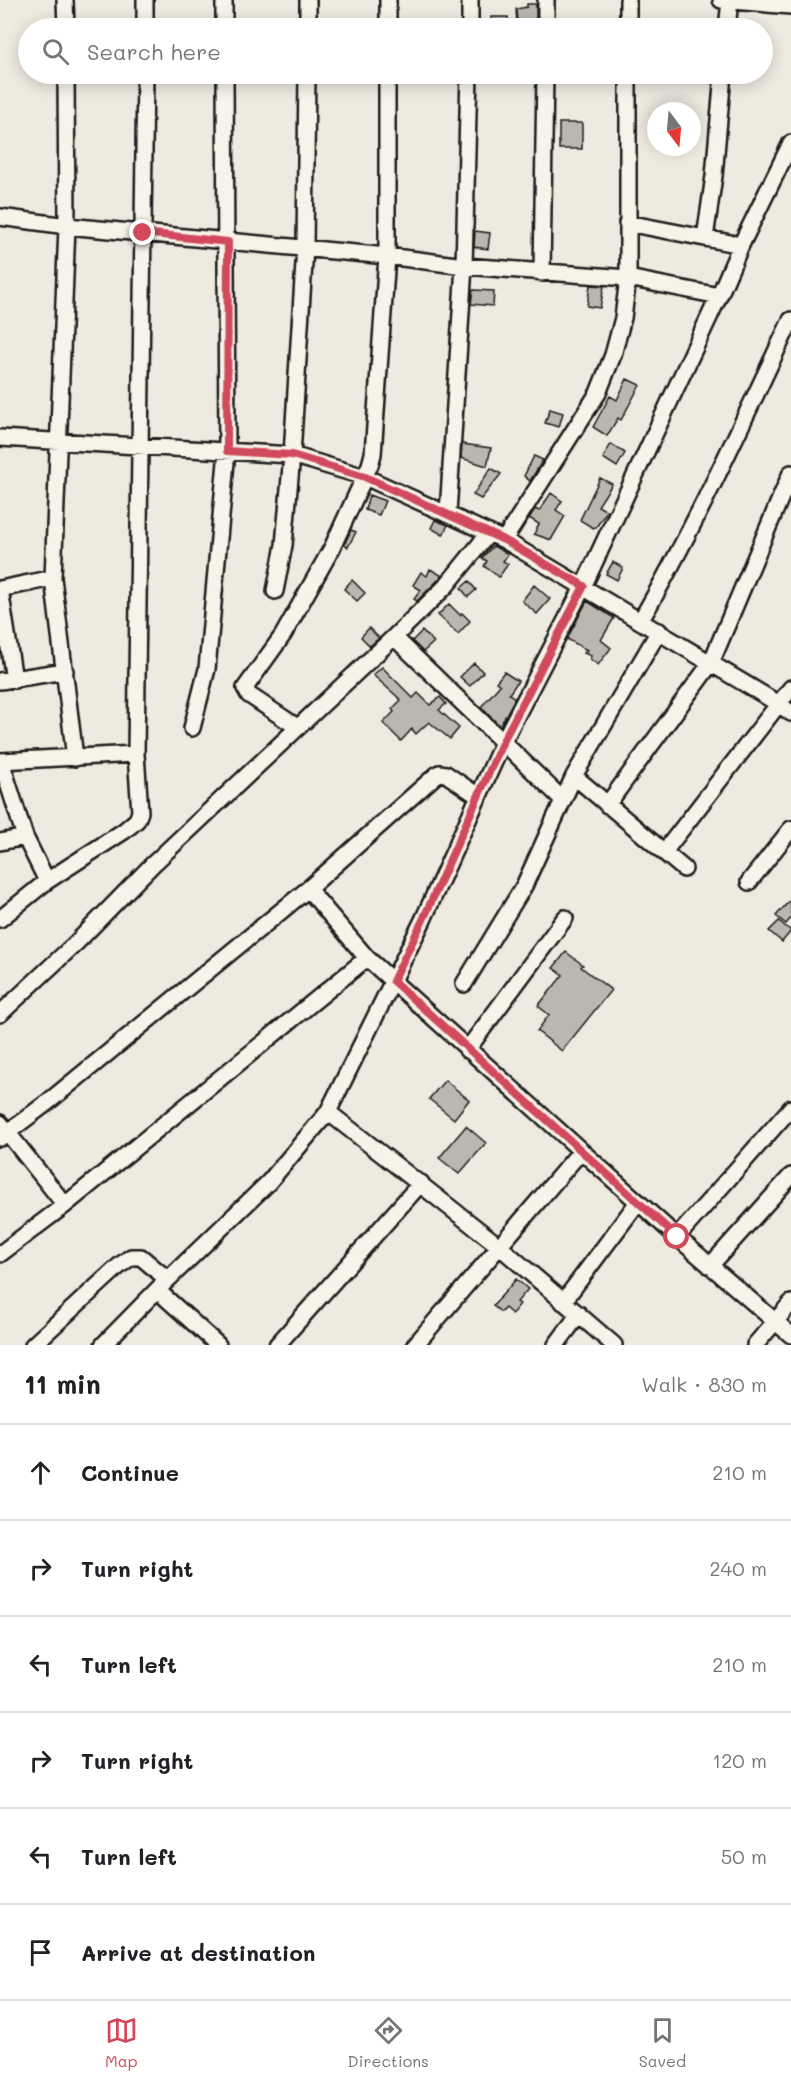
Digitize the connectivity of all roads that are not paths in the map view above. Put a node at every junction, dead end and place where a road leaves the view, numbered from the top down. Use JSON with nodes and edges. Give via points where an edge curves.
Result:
{"nodes":[{"id":1,"x":65,"y":0,"type":"edge"},
{"id":2,"x":145,"y":0,"type":"edge"},
{"id":3,"x":224,"y":0,"type":"edge"},
{"id":4,"x":308,"y":0,"type":"edge"},
{"id":5,"x":388,"y":0,"type":"edge"},
{"id":6,"x":470,"y":0,"type":"edge"},
{"id":7,"x":546,"y":0,"type":"edge"},
{"id":8,"x":628,"y":0,"type":"edge"},
{"id":9,"x":721,"y":0,"type":"edge"},
{"id":10,"x":730,"y":1,"type":"edge"},
{"id":11,"x":785,"y":4,"type":"edge"},
{"id":12,"x":66,"y":18,"type":"edge"},
{"id":13,"x":145,"y":18,"type":"edge"},
{"id":14,"x":225,"y":18,"type":"edge"},
{"id":15,"x":308,"y":18,"type":"edge"},
{"id":16,"x":387,"y":18,"type":"edge"},
{"id":17,"x":470,"y":18,"type":"edge"},
{"id":18,"x":546,"y":18,"type":"edge"},
{"id":19,"x":628,"y":18,"type":"edge"},
{"id":20,"x":728,"y":18,"type":"edge"},
{"id":21,"x":66,"y":84,"type":"edge"},
{"id":22,"x":144,"y":84,"type":"edge"},
{"id":23,"x":225,"y":84,"type":"edge"},
{"id":24,"x":307,"y":84,"type":"edge"},
{"id":25,"x":387,"y":84,"type":"edge"},
{"id":26,"x":469,"y":84,"type":"edge"},
{"id":27,"x":545,"y":84,"type":"edge"},
{"id":28,"x":628,"y":84,"type":"edge"},
{"id":29,"x":722,"y":84,"type":"edge"},
{"id":30,"x":791,"y":143,"type":"edge"},
{"id":31,"x":0,"y":217,"type":"edge"},
{"id":32,"x":627,"y":223,"type":"junction"},
{"id":33,"x":67,"y":226,"type":"junction"},
{"id":34,"x":143,"y":233,"type":"junction"},
{"id":35,"x":705,"y":238,"type":"junction"},
{"id":36,"x":228,"y":242,"type":"junction"},
{"id":37,"x":741,"y":245,"type":"junction"},
{"id":38,"x":305,"y":247,"type":"junction"},
{"id":39,"x":387,"y":256,"type":"junction"},
{"id":40,"x":464,"y":266,"type":"junction"},
{"id":41,"x":542,"y":273,"type":"junction"},
{"id":42,"x":628,"y":278,"type":"junction"},
{"id":43,"x":719,"y":296,"type":"junction"},
{"id":44,"x":791,"y":320,"type":"edge"},
{"id":45,"x":0,"y":438,"type":"edge"},
{"id":46,"x":60,"y":442,"type":"junction"},
{"id":47,"x":139,"y":447,"type":"junction"},
{"id":48,"x":227,"y":451,"type":"junction"},
{"id":49,"x":292,"y":455,"type":"junction"},
{"id":50,"x":791,"y":473,"type":"edge"},
{"id":51,"x":365,"y":477,"type":"junction"},
{"id":52,"x":448,"y":513,"type":"junction"},
{"id":53,"x":489,"y":533,"type":"junction"},
{"id":54,"x":504,"y":540,"type":"junction"},
{"id":55,"x":53,"y":578,"type":"junction"},
{"id":56,"x":584,"y":586,"type":"junction"},
{"id":57,"x":0,"y":589,"type":"edge"},
{"id":58,"x":275,"y":591,"type":"dead end"},
{"id":59,"x":641,"y":620,"type":"junction"},
{"id":60,"x":659,"y":631,"type":"junction"},
{"id":61,"x":394,"y":637,"type":"junction"},
{"id":62,"x":711,"y":663,"type":"junction"},
{"id":63,"x":65,"y":671,"type":"junction"},
{"id":64,"x":7,"y":680,"type":"edge"},
{"id":65,"x":791,"y":688,"type":"edge"},
{"id":66,"x":785,"y":709,"type":"edge"},
{"id":67,"x":297,"y":727,"type":"junction"},
{"id":68,"x":192,"y":728,"type":"dead end"},
{"id":69,"x":503,"y":741,"type":"junction"},
{"id":70,"x":136,"y":754,"type":"junction"},
{"id":71,"x":75,"y":758,"type":"junction"},
{"id":72,"x":1,"y":761,"type":"edge"},
{"id":73,"x":574,"y":776,"type":"junction"},
{"id":74,"x":478,"y":796,"type":"junction"},
{"id":75,"x":562,"y":799,"type":"junction"},
{"id":76,"x":607,"y":805,"type":"junction"},
{"id":77,"x":791,"y":829,"type":"edge"},
{"id":78,"x":25,"y":837,"type":"junction"},
{"id":79,"x":0,"y":842,"type":"edge"},
{"id":80,"x":664,"y":852,"type":"junction"},
{"id":81,"x":684,"y":869,"type":"dead end"},
{"id":82,"x":47,"y":881,"type":"junction"},
{"id":83,"x":749,"y":882,"type":"dead end"},
{"id":84,"x":308,"y":888,"type":"junction"},
{"id":85,"x":565,"y":918,"type":"dead end"},
{"id":86,"x":0,"y":919,"type":"edge"},
{"id":87,"x":367,"y":958,"type":"junction"},
{"id":88,"x":393,"y":981,"type":"junction"},
{"id":89,"x":464,"y":984,"type":"dead end"},
{"id":90,"x":0,"y":1014,"type":"edge"},
{"id":91,"x":467,"y":1050,"type":"junction"},
{"id":92,"x":791,"y":1108,"type":"edge"},
{"id":93,"x":328,"y":1112,"type":"junction"},
{"id":94,"x":3,"y":1131,"type":"edge"},
{"id":95,"x":581,"y":1151,"type":"junction"},
{"id":96,"x":791,"y":1176,"type":"edge"},
{"id":97,"x":421,"y":1183,"type":"junction"},
{"id":98,"x":638,"y":1202,"type":"junction"},
{"id":99,"x":65,"y":1205,"type":"junction"},
{"id":100,"x":677,"y":1237,"type":"junction"},
{"id":101,"x":500,"y":1246,"type":"junction"},
{"id":102,"x":0,"y":1254,"type":"edge"},
{"id":103,"x":710,"y":1266,"type":"junction"},
{"id":104,"x":162,"y":1285,"type":"junction"},
{"id":105,"x":563,"y":1302,"type":"junction"},
{"id":106,"x":791,"y":1303,"type":"edge"},
{"id":107,"x":579,"y":1314,"type":"junction"},
{"id":108,"x":775,"y":1321,"type":"junction"},
{"id":109,"x":791,"y":1335,"type":"edge"},
{"id":110,"x":33,"y":1345,"type":"edge"},
{"id":111,"x":103,"y":1345,"type":"edge"},
{"id":112,"x":218,"y":1345,"type":"edge"},
{"id":113,"x":277,"y":1345,"type":"edge"},
{"id":114,"x":415,"y":1345,"type":"edge"},
{"id":115,"x":556,"y":1345,"type":"edge"},
{"id":116,"x":614,"y":1345,"type":"edge"},
{"id":117,"x":755,"y":1345,"type":"edge"}],
"edges":[{"from":1,"to":12,"type":"street"},
{"from":2,"to":13,"type":"street"},
{"from":3,"to":14,"type":"street"},
{"from":4,"to":15,"type":"street"},
{"from":5,"to":16,"type":"street"},
{"from":6,"to":17,"type":"street"},
{"from":7,"to":18,"type":"street"},
{"from":8,"to":19,"type":"street"},
{"from":9,"to":10,"type":"street"},
{"from":10,"to":11,"type":"street"},
{"from":10,"to":20,"type":"street"},
{"from":21,"to":33,"type":"street"},
{"from":22,"to":34,"type":"street"},
{"from":23,"to":36,"type":"street"},
{"from":24,"to":38,"type":"street"},
{"from":25,"to":39,"type":"street"},
{"from":26,"to":40,"type":"street"},
{"from":27,"to":41,"type":"street"},
{"from":28,"to":32,"type":"street"},
{"from":29,"to":35,"type":"street"},
{"from":30,"to":37,"type":"street"},
{"from":31,"to":33,"type":"street"},
{"from":32,"to":35,"type":"street"},
{"from":32,"to":42,"type":"street"},
{"from":33,"to":34,"type":"street"},
{"from":33,"to":46,"type":"street"},
{"from":34,"to":36,"type":"street"},
{"from":34,"to":47,"type":"street"},
{"from":35,"to":37,"type":"street"},
{"from":36,"to":38,"type":"street"},
{"from":36,"to":48,"type":"street"},
{"from":37,"to":43,"type":"street"},
{"from":38,"to":39,"type":"street"},
{"from":38,"to":49,"type":"street"},
{"from":39,"to":40,"type":"street"},
{"from":39,"to":51,"type":"street","via":[[373,454]]},
{"from":40,"to":41,"type":"street"},
{"from":40,"to":52,"type":"street"},
{"from":41,"to":42,"type":"street"},
{"from":42,"to":43,"type":"street"},
{"from":42,"to":54,"type":"street","via":[[623,318],[598,393]]},
{"from":43,"to":56,"type":"street"},
{"from":44,"to":59,"type":"street","via":[[718,475]]},
{"from":45,"to":46,"type":"street"},
{"from":46,"to":47,"type":"street"},
{"from":46,"to":55,"type":"street"},
{"from":47,"to":48,"type":"street"},
{"from":47,"to":70,"type":"street"},
{"from":48,"to":49,"type":"street"},
{"from":48,"to":68,"type":"street","via":[[207,669]]},
{"from":49,"to":51,"type":"street"},
{"from":49,"to":58,"type":"street","via":[[284,545]]},
{"from":50,"to":62,"type":"street"},
{"from":51,"to":52,"type":"street"},
{"from":51,"to":67,"type":"street","via":[[332,548],[288,626],[245,688],[249,695]]},
{"from":52,"to":53,"type":"street"},
{"from":53,"to":54,"type":"street"},
{"from":53,"to":61,"type":"street","via":[[446,586]]},
{"from":54,"to":56,"type":"street"},
{"from":55,"to":57,"type":"street"},
{"from":55,"to":63,"type":"street"},
{"from":56,"to":59,"type":"street"},
{"from":56,"to":69,"type":"street"},
{"from":57,"to":64,"type":"street"},
{"from":59,"to":60,"type":"street"},
{"from":60,"to":62,"type":"street"},
{"from":60,"to":73,"type":"street"},
{"from":61,"to":67,"type":"street"},
{"from":61,"to":69,"type":"street"},
{"from":62,"to":66,"type":"street"},
{"from":62,"to":76,"type":"street"},
{"from":63,"to":64,"type":"street"},
{"from":63,"to":71,"type":"street"},
{"from":65,"to":66,"type":"street"},
{"from":66,"to":80,"type":"street"},
{"from":67,"to":90,"type":"street"},
{"from":69,"to":74,"type":"street"},
{"from":69,"to":75,"type":"street"},
{"from":70,"to":71,"type":"street"},
{"from":70,"to":82,"type":"street","via":[[140,812],[137,820]]},
{"from":71,"to":72,"type":"street"},
{"from":72,"to":78,"type":"street"},
{"from":73,"to":75,"type":"street"},
{"from":73,"to":76,"type":"street"},
{"from":74,"to":84,"type":"street","via":[[439,773]]},
{"from":74,"to":88,"type":"street"},
{"from":75,"to":89,"type":"street","via":[[524,886]]},
{"from":76,"to":80,"type":"street"},
{"from":77,"to":83,"type":"street"},
{"from":78,"to":79,"type":"street"},
{"from":78,"to":82,"type":"street"},
{"from":80,"to":81,"type":"street"},
{"from":82,"to":86,"type":"street"},
{"from":84,"to":87,"type":"street"},
{"from":84,"to":94,"type":"street"},
{"from":85,"to":91,"type":"street"},
{"from":87,"to":88,"type":"street"},
{"from":87,"to":99,"type":"street"},
{"from":88,"to":91,"type":"street"},
{"from":88,"to":93,"type":"street"},
{"from":91,"to":95,"type":"street"},
{"from":92,"to":100,"type":"street"},
{"from":93,"to":97,"type":"street"},
{"from":93,"to":104,"type":"street","via":[[268,1183]]},
{"from":94,"to":99,"type":"street"},
{"from":95,"to":98,"type":"street"},
{"from":95,"to":101,"type":"street"},
{"from":96,"to":103,"type":"street"},
{"from":97,"to":101,"type":"street"},
{"from":97,"to":113,"type":"street"},
{"from":98,"to":100,"type":"street"},
{"from":98,"to":105,"type":"street"},
{"from":99,"to":102,"type":"street"},
{"from":100,"to":103,"type":"street"},
{"from":101,"to":105,"type":"street"},
{"from":101,"to":114,"type":"street"},
{"from":103,"to":108,"type":"street"},
{"from":104,"to":110,"type":"street","via":[[141,1257],[131,1257]]},
{"from":104,"to":111,"type":"street"},
{"from":104,"to":112,"type":"street"},
{"from":105,"to":107,"type":"street"},
{"from":106,"to":108,"type":"street"},
{"from":107,"to":115,"type":"street"},
{"from":107,"to":116,"type":"street"},
{"from":108,"to":109,"type":"street"},
{"from":108,"to":117,"type":"street"}]}
